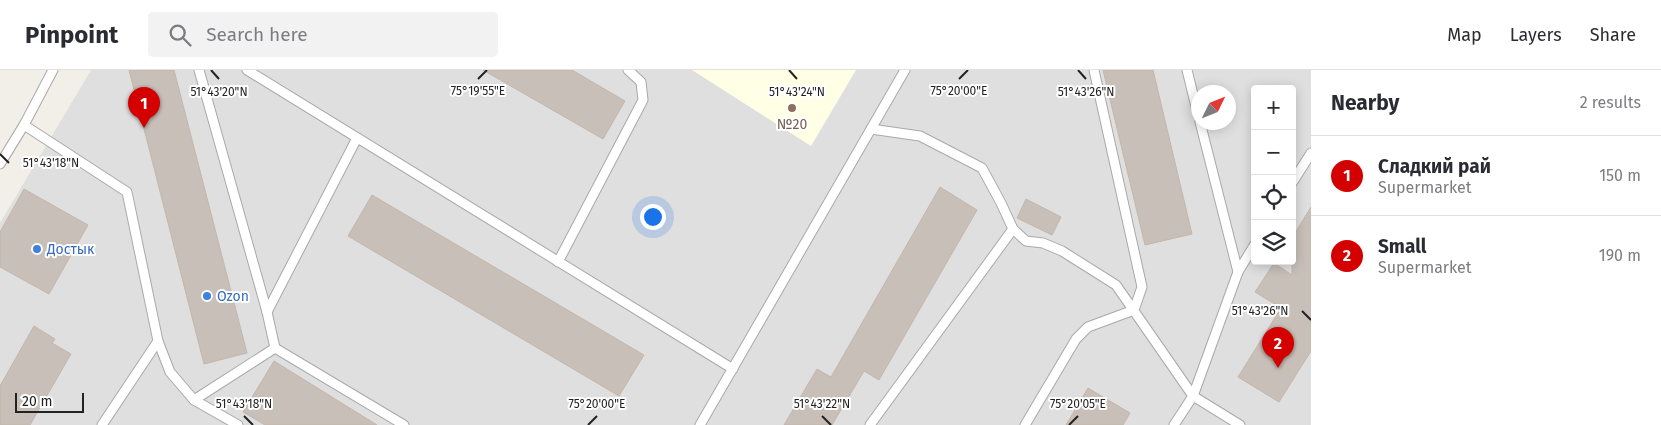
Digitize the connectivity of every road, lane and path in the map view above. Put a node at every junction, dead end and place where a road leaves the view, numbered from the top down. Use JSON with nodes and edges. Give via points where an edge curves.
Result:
{"nodes":[{"id":1,"x":53,"y":70,"type":"edge"},
{"id":2,"x":199,"y":70,"type":"edge"},
{"id":3,"x":248,"y":70,"type":"edge"},
{"id":4,"x":628,"y":70,"type":"edge"},
{"id":5,"x":905,"y":70,"type":"edge"},
{"id":6,"x":1094,"y":70,"type":"edge"},
{"id":7,"x":1187,"y":70,"type":"edge"},
{"id":8,"x":1191,"y":86,"type":"edge"},
{"id":9,"x":24,"y":125,"type":"junction"},
{"id":10,"x":871,"y":129,"type":"junction"},
{"id":11,"x":1202,"y":130,"type":"edge"},
{"id":12,"x":357,"y":138,"type":"junction"},
{"id":13,"x":1311,"y":152,"type":"edge"},
{"id":14,"x":0,"y":164,"type":"edge"},
{"id":15,"x":1296,"y":176,"type":"edge"},
{"id":16,"x":1013,"y":229,"type":"junction"},
{"id":17,"x":1251,"y":251,"type":"edge"},
{"id":18,"x":558,"y":262,"type":"junction"},
{"id":19,"x":1238,"y":272,"type":"junction"},
{"id":20,"x":1134,"y":310,"type":"junction"},
{"id":21,"x":267,"y":312,"type":"junction"},
{"id":22,"x":158,"y":341,"type":"junction"},
{"id":23,"x":274,"y":348,"type":"junction"},
{"id":24,"x":733,"y":369,"type":"junction"},
{"id":25,"x":1193,"y":396,"type":"junction"},
{"id":26,"x":194,"y":400,"type":"junction"},
{"id":27,"x":102,"y":425,"type":"edge"},
{"id":28,"x":238,"y":425,"type":"edge"},
{"id":29,"x":404,"y":425,"type":"edge"},
{"id":30,"x":700,"y":425,"type":"edge"},
{"id":31,"x":870,"y":425,"type":"edge"},
{"id":32,"x":1025,"y":425,"type":"edge"},
{"id":33,"x":1174,"y":425,"type":"edge"},
{"id":34,"x":1240,"y":425,"type":"edge"}],
"edges":[{"from":1,"to":9,"type":"lane"},
{"from":2,"to":21,"type":"lane"},
{"from":3,"to":12,"type":"lane"},
{"from":4,"to":18,"type":"lane","via":[[640,82],[642,100]]},
{"from":5,"to":10,"type":"lane"},
{"from":6,"to":20,"type":"lane","via":[[1142,287]]},
{"from":7,"to":8,"type":"lane"},
{"from":9,"to":14,"type":"lane"},
{"from":9,"to":22,"type":"lane","via":[[128,192]]},
{"from":10,"to":16,"type":"lane","via":[[920,136],[982,168]]},
{"from":10,"to":24,"type":"lane"},
{"from":11,"to":19,"type":"lane"},
{"from":12,"to":18,"type":"lane"},
{"from":12,"to":21,"type":"lane"},
{"from":13,"to":15,"type":"lane"},
{"from":16,"to":20,"type":"lane","via":[[1026,241],[1043,243],[1062,251],[1116,285]]},
{"from":16,"to":31,"type":"lane"},
{"from":17,"to":19,"type":"lane"},
{"from":18,"to":24,"type":"lane"},
{"from":19,"to":25,"type":"lane"},
{"from":20,"to":25,"type":"lane"},
{"from":20,"to":32,"type":"lane","via":[[1088,327],[1076,339]]},
{"from":21,"to":23,"type":"lane"},
{"from":22,"to":26,"type":"lane","via":[[170,372]]},
{"from":22,"to":27,"type":"lane"},
{"from":23,"to":26,"type":"lane"},
{"from":23,"to":29,"type":"lane"},
{"from":24,"to":30,"type":"lane"},
{"from":25,"to":33,"type":"lane"},
{"from":25,"to":34,"type":"lane"},
{"from":26,"to":28,"type":"lane"}]}
